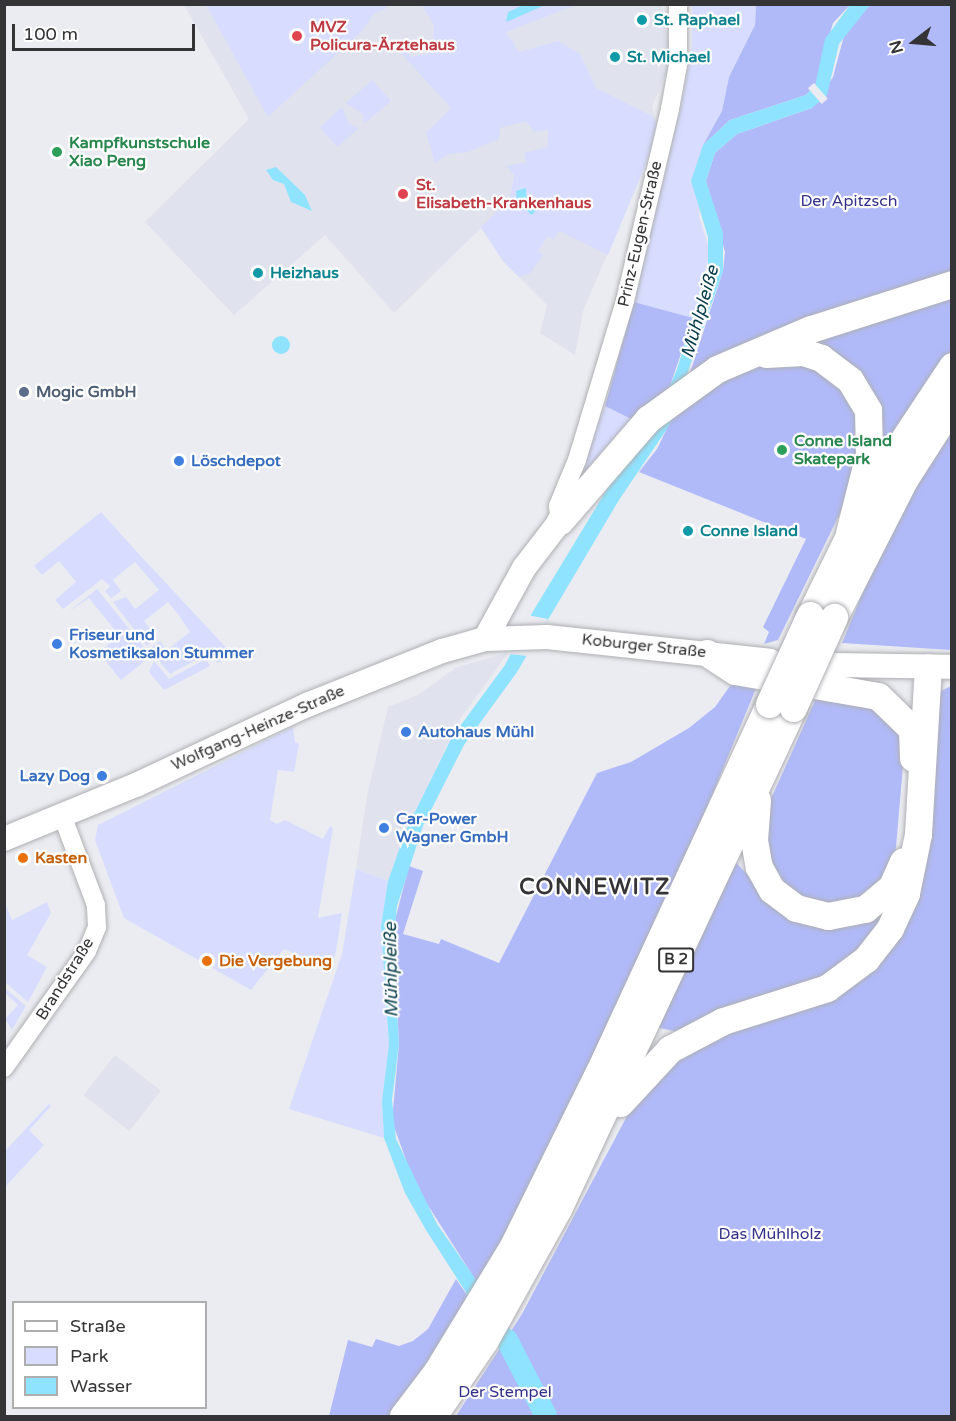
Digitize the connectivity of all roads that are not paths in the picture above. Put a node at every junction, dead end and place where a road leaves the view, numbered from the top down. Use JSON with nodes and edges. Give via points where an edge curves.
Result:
{"nodes":[{"id":1,"x":678,"y":4,"type":"edge"},
{"id":2,"x":951,"y":284,"type":"edge"},
{"id":3,"x":730,"y":362,"type":"junction"},
{"id":4,"x":951,"y":366,"type":"edge"},
{"id":5,"x":951,"y":405,"type":"edge"},
{"id":6,"x":560,"y":520,"type":"junction"},
{"id":7,"x":849,"y":533,"type":"junction"},
{"id":8,"x":822,"y":616,"type":"junction"},
{"id":9,"x":528,"y":636,"type":"joint"},
{"id":10,"x":485,"y":639,"type":"junction"},
{"id":11,"x":707,"y":653,"type":"junction"},
{"id":12,"x":770,"y":661,"type":"dead end"},
{"id":13,"x":830,"y":665,"type":"dead end"},
{"id":14,"x":931,"y":667,"type":"edge"},
{"id":15,"x":781,"y":706,"type":"junction"},
{"id":16,"x":912,"y":729,"type":"junction"},
{"id":17,"x":758,"y":784,"type":"junction"},
{"id":18,"x":62,"y":815,"type":"junction"},
{"id":19,"x":4,"y":839,"type":"edge"},
{"id":20,"x":4,"y":1068,"type":"edge"},
{"id":21,"x":594,"y":1137,"type":"junction"},
{"id":22,"x":497,"y":1297,"type":"junction"},
{"id":23,"x":478,"y":1329,"type":"junction"},
{"id":24,"x":403,"y":1416,"type":"edge"},
{"id":25,"x":433,"y":1416,"type":"edge"}],
"edges":[{"from":1,"to":6,"type":"street","name":"Prinz-Eugen-Straße","via":[[678,65],[670,109],[625,300],[577,460],[574,493]]},
{"from":2,"to":3,"type":"highway","via":[[811,329]]},
{"from":3,"to":6,"type":"highway","via":[[648,419]]},
{"from":3,"to":7,"type":"highway","via":[[781,351],[803,352],[835,367],[861,394],[871,428]]},
{"from":4,"to":7,"type":"highway","number":"B 2","via":[[895,448]]},
{"from":5,"to":8,"type":"highway","number":"B 2"},
{"from":6,"to":10,"type":"main road","name":"Prinz-Eugen-Straße","via":[[524,568]]},
{"from":7,"to":8,"type":"highway","number":"B 2"},
{"from":8,"to":15,"type":"highway","number":"B 2","bridge":true},
{"from":9,"to":10,"type":"main road","name":"Wolfgang-Heinze-Straße"},
{"from":9,"to":11,"type":"main road","name":"Koburger Straße"},
{"from":10,"to":18,"type":"main road","name":"Wolfgang-Heinze-Straße","via":[[442,651],[299,708]]},
{"from":11,"to":12,"type":"main road","name":"Koburger Straße"},
{"from":11,"to":16,"type":"highway","via":[[735,671],[878,696]]},
{"from":13,"to":14,"type":"main road"},
{"from":14,"to":16,"type":"highway"},
{"from":14,"to":21,"type":"highway","via":[[918,834],[906,893],[890,928],[866,959],[827,988],[723,1021],[670,1049],[639,1079]]},
{"from":15,"to":17,"type":"highway","number":"B 2"},
{"from":15,"to":22,"type":"highway","number":"B 2","via":[[583,1105]]},
{"from":16,"to":17,"type":"highway","via":[[913,762],[901,869],[881,898],[856,912],[811,914],[783,901],[766,882],[754,840]]},
{"from":17,"to":21,"type":"highway","number":"B 2"},
{"from":18,"to":19,"type":"main road","name":"Wolfgang-Heinze-Straße"},
{"from":18,"to":20,"type":"street","name":"Brandstraße","via":[[96,905],[97,927],[87,951]]},
{"from":21,"to":22,"type":"highway","number":"B 2"},
{"from":22,"to":23,"type":"highway","number":"B 2"},
{"from":23,"to":24,"type":"highway","number":"B 2"},
{"from":23,"to":25,"type":"highway","number":"B 2"}]}
